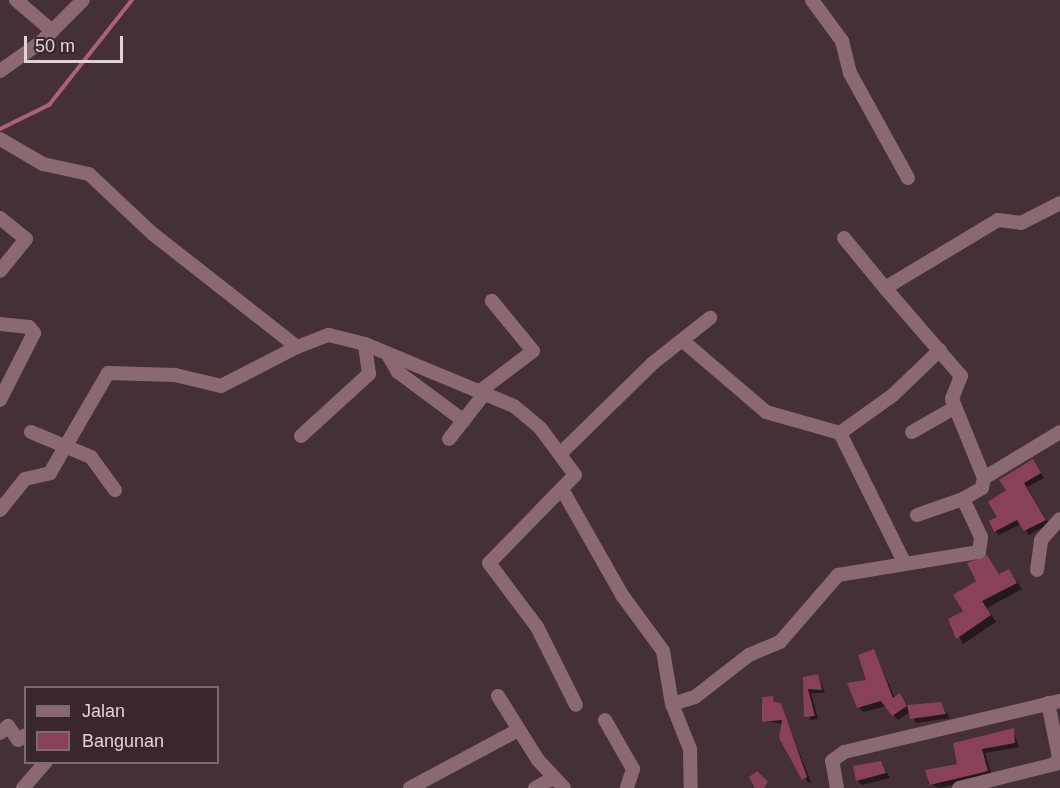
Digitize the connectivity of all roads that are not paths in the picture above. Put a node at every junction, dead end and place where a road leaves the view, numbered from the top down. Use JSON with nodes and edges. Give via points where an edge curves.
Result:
{"nodes":[{"id":1,"x":16,"y":0,"type":"edge"},
{"id":2,"x":83,"y":0,"type":"edge"},
{"id":3,"x":812,"y":0,"type":"edge"},
{"id":4,"x":52,"y":31,"type":"junction"},
{"id":5,"x":0,"y":71,"type":"edge"},
{"id":6,"x":1,"y":139,"type":"edge"},
{"id":7,"x":908,"y":178,"type":"dead end"},
{"id":8,"x":1060,"y":203,"type":"edge"},
{"id":9,"x":0,"y":218,"type":"edge"},
{"id":10,"x":844,"y":238,"type":"dead end"},
{"id":11,"x":0,"y":271,"type":"edge"},
{"id":12,"x":885,"y":288,"type":"junction"},
{"id":13,"x":492,"y":301,"type":"dead end"},
{"id":14,"x":710,"y":318,"type":"dead end"},
{"id":15,"x":0,"y":324,"type":"edge"},
{"id":16,"x":683,"y":341,"type":"junction"},
{"id":17,"x":365,"y":345,"type":"junction"},
{"id":18,"x":297,"y":347,"type":"junction"},
{"id":19,"x":940,"y":350,"type":"junction"},
{"id":20,"x":387,"y":353,"type":"junction"},
{"id":21,"x":483,"y":392,"type":"junction"},
{"id":22,"x":0,"y":400,"type":"edge"},
{"id":23,"x":954,"y":408,"type":"junction"},
{"id":24,"x":464,"y":421,"type":"junction"},
{"id":25,"x":31,"y":432,"type":"dead end"},
{"id":26,"x":912,"y":432,"type":"dead end"},
{"id":27,"x":1060,"y":432,"type":"edge"},
{"id":28,"x":840,"y":433,"type":"junction"},
{"id":29,"x":302,"y":436,"type":"dead end"},
{"id":30,"x":449,"y":439,"type":"dead end"},
{"id":31,"x":67,"y":449,"type":"junction"},
{"id":32,"x":562,"y":452,"type":"junction"},
{"id":33,"x":984,"y":478,"type":"junction"},
{"id":34,"x":115,"y":490,"type":"dead end"},
{"id":35,"x":563,"y":491,"type":"junction"},
{"id":36,"x":963,"y":499,"type":"junction"},
{"id":37,"x":0,"y":510,"type":"edge"},
{"id":38,"x":916,"y":515,"type":"dead end"},
{"id":39,"x":1060,"y":519,"type":"edge"},
{"id":40,"x":903,"y":560,"type":"junction"},
{"id":41,"x":1037,"y":570,"type":"dead end"},
{"id":42,"x":498,"y":696,"type":"dead end"},
{"id":43,"x":1054,"y":702,"type":"edge"},
{"id":44,"x":672,"y":704,"type":"junction"},
{"id":45,"x":576,"y":705,"type":"dead end"},
{"id":46,"x":605,"y":720,"type":"dead end"},
{"id":47,"x":519,"y":730,"type":"junction"},
{"id":48,"x":0,"y":733,"type":"edge"},
{"id":49,"x":24,"y":736,"type":"edge"},
{"id":50,"x":44,"y":764,"type":"edge"},
{"id":51,"x":833,"y":773,"type":"junction"},
{"id":52,"x":553,"y":778,"type":"junction"},
{"id":53,"x":23,"y":788,"type":"edge"},
{"id":54,"x":410,"y":788,"type":"edge"},
{"id":55,"x":535,"y":788,"type":"edge"},
{"id":56,"x":564,"y":788,"type":"edge"},
{"id":57,"x":627,"y":788,"type":"edge"},
{"id":58,"x":691,"y":788,"type":"edge"},
{"id":59,"x":823,"y":788,"type":"edge"},
{"id":60,"x":837,"y":788,"type":"edge"},
{"id":61,"x":959,"y":788,"type":"edge"}],
"edges":[{"from":1,"to":4,"type":"street"},
{"from":2,"to":4,"type":"street"},
{"from":3,"to":7,"type":"street","via":[[842,41],[850,73]]},
{"from":4,"to":5,"type":"street"},
{"from":6,"to":18,"type":"street","via":[[43,164],[88,174],[153,234]]},
{"from":8,"to":12,"type":"street","via":[[1021,223],[998,220]]},
{"from":9,"to":11,"type":"street","via":[[26,239]]},
{"from":10,"to":12,"type":"street"},
{"from":12,"to":19,"type":"street"},
{"from":13,"to":21,"type":"street","via":[[533,351]]},
{"from":14,"to":16,"type":"street"},
{"from":15,"to":22,"type":"street","via":[[29,327],[34,333]]},
{"from":16,"to":28,"type":"street","via":[[766,412]]},
{"from":16,"to":32,"type":"street"},
{"from":17,"to":18,"type":"street","via":[[329,335]]},
{"from":17,"to":20,"type":"street"},
{"from":17,"to":29,"type":"street","via":[[369,374]]},
{"from":18,"to":31,"type":"street","via":[[221,386],[175,375],[108,373]]},
{"from":19,"to":23,"type":"street","via":[[961,376],[951,394]]},
{"from":19,"to":28,"type":"street","via":[[893,395]]},
{"from":20,"to":21,"type":"street"},
{"from":20,"to":24,"type":"street","via":[[398,372]]},
{"from":21,"to":24,"type":"street"},
{"from":21,"to":32,"type":"street","via":[[514,406]]},
{"from":23,"to":26,"type":"street"},
{"from":23,"to":33,"type":"street"},
{"from":24,"to":30,"type":"street"},
{"from":25,"to":31,"type":"street"},
{"from":27,"to":33,"type":"street"},
{"from":28,"to":40,"type":"street"},
{"from":31,"to":34,"type":"street","via":[[92,457]]},
{"from":31,"to":37,"type":"street","via":[[45,477],[25,479]]},
{"from":32,"to":35,"type":"street","via":[[575,476]]},
{"from":33,"to":36,"type":"street","via":[[982,488]]},
{"from":35,"to":44,"type":"street","via":[[622,595],[663,651]]},
{"from":35,"to":45,"type":"street","via":[[489,563],[537,627]]},
{"from":36,"to":38,"type":"street"},
{"from":36,"to":40,"type":"street","via":[[981,537],[979,552]]},
{"from":39,"to":41,"type":"street","via":[[1041,540]]},
{"from":40,"to":44,"type":"street","via":[[838,575],[780,642],[749,654],[695,697]]},
{"from":42,"to":47,"type":"street"},
{"from":43,"to":51,"type":"street","via":[[844,752],[832,761]]},
{"from":43,"to":61,"type":"street","via":[[1059,757],[1056,764]]},
{"from":44,"to":58,"type":"street","via":[[690,749]]},
{"from":46,"to":57,"type":"street","via":[[633,769]]},
{"from":47,"to":52,"type":"street"},
{"from":47,"to":54,"type":"street"},
{"from":48,"to":49,"type":"street","via":[[8,726],[18,740]]},
{"from":50,"to":53,"type":"street"},
{"from":51,"to":59,"type":"street"},
{"from":51,"to":60,"type":"street"},
{"from":52,"to":55,"type":"street"},
{"from":52,"to":56,"type":"street"}]}
